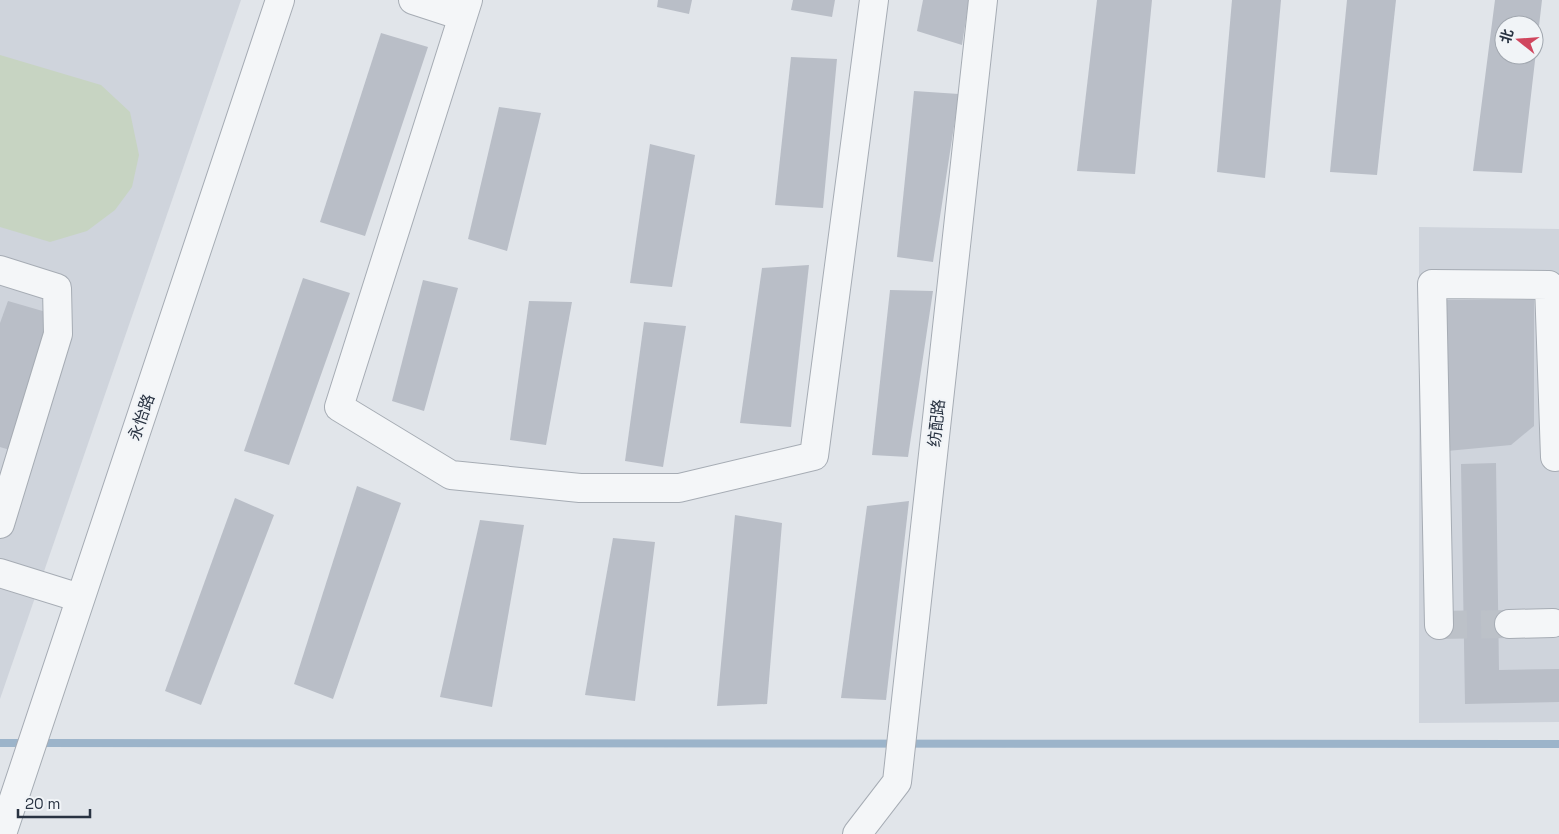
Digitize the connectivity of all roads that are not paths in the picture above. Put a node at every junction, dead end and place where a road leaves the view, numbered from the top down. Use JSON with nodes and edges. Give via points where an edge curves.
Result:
{"nodes":[{"id":1,"x":280,"y":0,"type":"edge"},
{"id":2,"x":413,"y":0,"type":"edge"},
{"id":3,"x":874,"y":0,"type":"edge"},
{"id":4,"x":983,"y":0,"type":"edge"},
{"id":5,"x":465,"y":8,"type":"edge"},
{"id":6,"x":0,"y":270,"type":"edge"},
{"id":7,"x":1555,"y":457,"type":"dead end"},
{"id":8,"x":0,"y":524,"type":"edge"},
{"id":9,"x":0,"y":573,"type":"edge"},
{"id":10,"x":80,"y":598,"type":"junction"},
{"id":11,"x":1553,"y":623,"type":"dead end"},
{"id":12,"x":1508,"y":624,"type":"tunnel mouth"},
{"id":13,"x":1439,"y":625,"type":"dead end"},
{"id":14,"x":2,"y":834,"type":"edge"},
{"id":15,"x":857,"y":834,"type":"edge"}],
"edges":[{"from":1,"to":10,"type":"street","name":"永怡路"},
{"from":2,"to":5,"type":"street"},
{"from":3,"to":5,"type":"street","via":[[814,456],[679,488],[580,488],[451,474],[339,407]]},
{"from":4,"to":15,"type":"street","name":"纺配路","via":[[897,782]]},
{"from":6,"to":8,"type":"street","via":[[57,288],[58,334]]},
{"from":7,"to":13,"type":"street","via":[[1549,285],[1432,284]]},
{"from":9,"to":10,"type":"street"},
{"from":10,"to":14,"type":"street","name":"永怡路"},
{"from":11,"to":12,"type":"street"}]}
